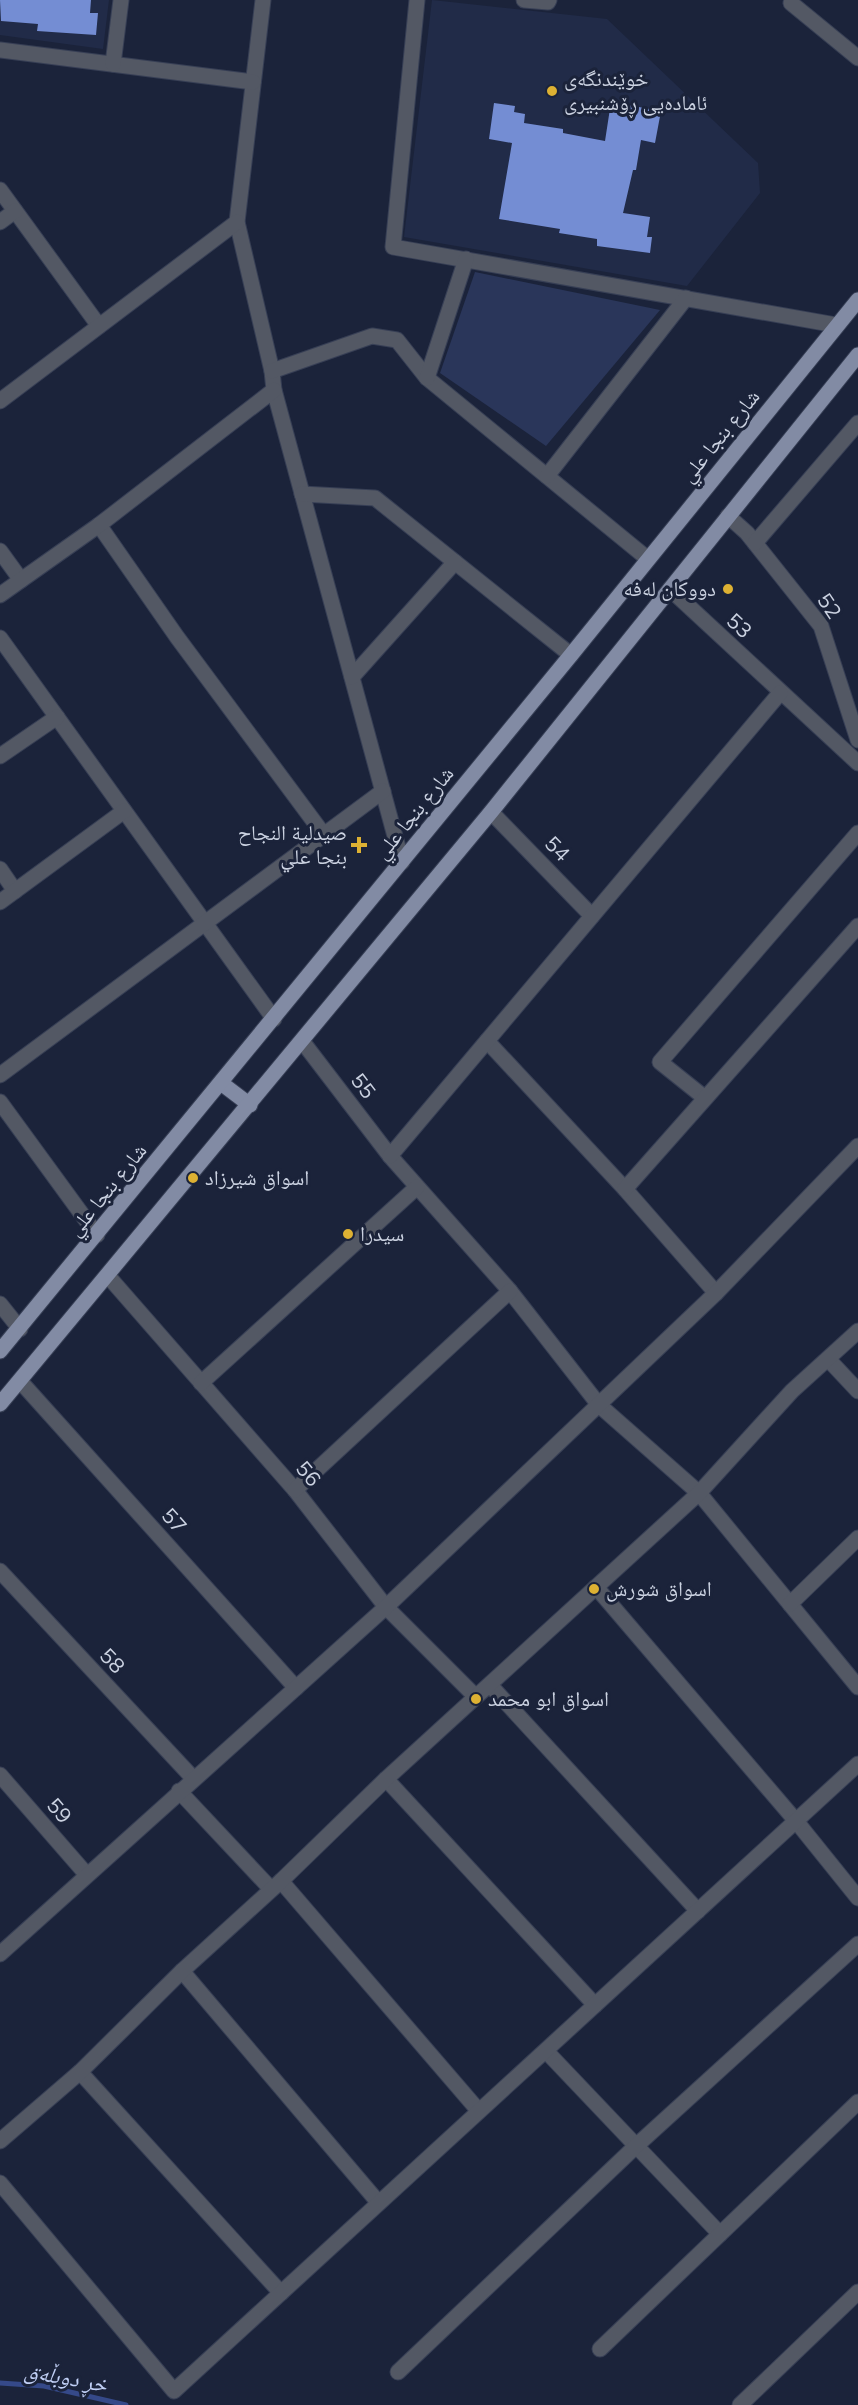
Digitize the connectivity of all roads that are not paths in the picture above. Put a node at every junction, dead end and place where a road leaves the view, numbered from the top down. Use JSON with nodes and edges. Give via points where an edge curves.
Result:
{"nodes":[{"id":1,"x":121,"y":0,"type":"edge"},
{"id":2,"x":263,"y":0,"type":"edge"},
{"id":3,"x":417,"y":0,"type":"edge"},
{"id":4,"x":524,"y":0,"type":"edge"},
{"id":5,"x":549,"y":0,"type":"edge"},
{"id":6,"x":791,"y":3,"type":"dead end"},
{"id":7,"x":0,"y":50,"type":"edge"},
{"id":8,"x":858,"y":58,"type":"edge"},
{"id":9,"x":113,"y":64,"type":"junction"},
{"id":10,"x":253,"y":82,"type":"junction"},
{"id":11,"x":0,"y":190,"type":"edge"},
{"id":12,"x":15,"y":211,"type":"junction"},
{"id":13,"x":0,"y":222,"type":"edge"},
{"id":14,"x":237,"y":222,"type":"junction"},
{"id":15,"x":466,"y":259,"type":"junction"},
{"id":16,"x":686,"y":298,"type":"junction"},
{"id":17,"x":858,"y":300,"type":"edge"},
{"id":18,"x":836,"y":325,"type":"junction"},
{"id":19,"x":99,"y":327,"type":"junction"},
{"id":20,"x":858,"y":355,"type":"edge"},
{"id":21,"x":272,"y":371,"type":"junction"},
{"id":22,"x":427,"y":378,"type":"junction"},
{"id":23,"x":274,"y":390,"type":"junction"},
{"id":24,"x":0,"y":401,"type":"edge"},
{"id":25,"x":858,"y":423,"type":"edge"},
{"id":26,"x":547,"y":476,"type":"junction"},
{"id":27,"x":302,"y":494,"type":"junction"},
{"id":28,"x":728,"y":516,"type":"junction"},
{"id":29,"x":99,"y":525,"type":"junction"},
{"id":30,"x":755,"y":543,"type":"junction"},
{"id":31,"x":0,"y":551,"type":"edge"},
{"id":32,"x":648,"y":559,"type":"junction"},
{"id":33,"x":455,"y":562,"type":"junction"},
{"id":34,"x":21,"y":580,"type":"junction"},
{"id":35,"x":670,"y":589,"type":"junction"},
{"id":36,"x":0,"y":595,"type":"edge"},
{"id":37,"x":0,"y":638,"type":"edge"},
{"id":38,"x":571,"y":655,"type":"junction"},
{"id":39,"x":352,"y":677,"type":"junction"},
{"id":40,"x":780,"y":693,"type":"junction"},
{"id":41,"x":57,"y":717,"type":"junction"},
{"id":42,"x":858,"y":740,"type":"edge"},
{"id":43,"x":0,"y":756,"type":"edge"},
{"id":44,"x":858,"y":764,"type":"edge"},
{"id":45,"x":383,"y":791,"type":"junction"},
{"id":46,"x":124,"y":811,"type":"junction"},
{"id":47,"x":491,"y":813,"type":"junction"},
{"id":48,"x":858,"y":833,"type":"edge"},
{"id":49,"x":324,"y":834,"type":"junction"},
{"id":50,"x":402,"y":862,"type":"junction"},
{"id":51,"x":0,"y":869,"type":"edge"},
{"id":52,"x":15,"y":891,"type":"junction"},
{"id":53,"x":0,"y":902,"type":"edge"},
{"id":54,"x":592,"y":916,"type":"junction"},
{"id":55,"x":205,"y":923,"type":"junction"},
{"id":56,"x":858,"y":926,"type":"edge"},
{"id":57,"x":274,"y":1019,"type":"junction"},
{"id":58,"x":302,"y":1041,"type":"junction"},
{"id":59,"x":487,"y":1041,"type":"junction"},
{"id":60,"x":0,"y":1074,"type":"edge"},
{"id":61,"x":221,"y":1083,"type":"junction"},
{"id":62,"x":705,"y":1098,"type":"junction"},
{"id":63,"x":0,"y":1102,"type":"edge"},
{"id":64,"x":250,"y":1105,"type":"junction"},
{"id":65,"x":858,"y":1146,"type":"edge"},
{"id":66,"x":390,"y":1156,"type":"junction"},
{"id":67,"x":417,"y":1187,"type":"junction"},
{"id":68,"x":625,"y":1189,"type":"junction"},
{"id":69,"x":97,"y":1235,"type":"junction"},
{"id":70,"x":108,"y":1276,"type":"junction"},
{"id":71,"x":510,"y":1291,"type":"junction"},
{"id":72,"x":716,"y":1293,"type":"junction"},
{"id":73,"x":0,"y":1304,"type":"edge"},
{"id":74,"x":20,"y":1329,"type":"junction"},
{"id":75,"x":858,"y":1331,"type":"edge"},
{"id":76,"x":0,"y":1351,"type":"edge"},
{"id":77,"x":828,"y":1359,"type":"junction"},
{"id":78,"x":20,"y":1381,"type":"junction"},
{"id":79,"x":201,"y":1383,"type":"junction"},
{"id":80,"x":858,"y":1391,"type":"edge"},
{"id":81,"x":0,"y":1404,"type":"edge"},
{"id":82,"x":599,"y":1405,"type":"junction"},
{"id":83,"x":295,"y":1490,"type":"junction"},
{"id":84,"x":699,"y":1493,"type":"junction"},
{"id":85,"x":858,"y":1538,"type":"edge"},
{"id":86,"x":0,"y":1571,"type":"edge"},
{"id":87,"x":596,"y":1587,"type":"junction"},
{"id":88,"x":790,"y":1604,"type":"junction"},
{"id":89,"x":386,"y":1607,"type":"junction"},
{"id":90,"x":489,"y":1685,"type":"junction"},
{"id":91,"x":858,"y":1687,"type":"edge"},
{"id":92,"x":296,"y":1688,"type":"junction"},
{"id":93,"x":476,"y":1697,"type":"junction"},
{"id":94,"x":858,"y":1764,"type":"edge"},
{"id":95,"x":0,"y":1775,"type":"edge"},
{"id":96,"x":193,"y":1779,"type":"junction"},
{"id":97,"x":386,"y":1779,"type":"junction"},
{"id":98,"x":179,"y":1791,"type":"junction"},
{"id":99,"x":796,"y":1821,"type":"junction"},
{"id":100,"x":87,"y":1875,"type":"junction"},
{"id":101,"x":276,"y":1885,"type":"junction"},
{"id":102,"x":858,"y":1898,"type":"edge"},
{"id":103,"x":698,"y":1911,"type":"junction"},
{"id":104,"x":858,"y":1944,"type":"edge"},
{"id":105,"x":0,"y":1954,"type":"edge"},
{"id":106,"x":182,"y":1971,"type":"junction"},
{"id":107,"x":595,"y":2005,"type":"junction"},
{"id":108,"x":546,"y":2050,"type":"junction"},
{"id":109,"x":80,"y":2072,"type":"junction"},
{"id":110,"x":858,"y":2102,"type":"edge"},
{"id":111,"x":478,"y":2110,"type":"junction"},
{"id":112,"x":0,"y":2141,"type":"edge"},
{"id":113,"x":636,"y":2146,"type":"junction"},
{"id":114,"x":0,"y":2183,"type":"edge"},
{"id":115,"x":378,"y":2202,"type":"junction"},
{"id":116,"x":720,"y":2234,"type":"junction"},
{"id":117,"x":858,"y":2292,"type":"edge"},
{"id":118,"x":281,"y":2293,"type":"junction"},
{"id":119,"x":600,"y":2349,"type":"dead end"},
{"id":120,"x":398,"y":2372,"type":"dead end"},
{"id":121,"x":740,"y":2405,"type":"edge"}],
"edges":[{"from":1,"to":9,"type":"street"},
{"from":2,"to":10,"type":"street"},
{"from":3,"to":15,"type":"street","via":[[393,247]]},
{"from":4,"to":5,"type":"street"},
{"from":6,"to":8,"type":"street"},
{"from":7,"to":9,"type":"street"},
{"from":9,"to":10,"type":"street"},
{"from":10,"to":14,"type":"street"},
{"from":11,"to":12,"type":"street"},
{"from":12,"to":13,"type":"street"},
{"from":12,"to":19,"type":"street"},
{"from":14,"to":19,"type":"street"},
{"from":14,"to":21,"type":"street"},
{"from":15,"to":16,"type":"street"},
{"from":15,"to":22,"type":"street"},
{"from":16,"to":18,"type":"street"},
{"from":16,"to":26,"type":"street"},
{"from":17,"to":18,"type":"main road","name":"شارع بنجا علي"},
{"from":18,"to":32,"type":"main road","name":"شارع بنجا علي"},
{"from":19,"to":24,"type":"street"},
{"from":20,"to":28,"type":"main road"},
{"from":21,"to":22,"type":"street","via":[[372,336],[397,340]]},
{"from":21,"to":23,"type":"street"},
{"from":22,"to":26,"type":"street"},
{"from":23,"to":27,"type":"street"},
{"from":23,"to":29,"type":"street"},
{"from":25,"to":30,"type":"street"},
{"from":26,"to":32,"type":"street"},
{"from":27,"to":33,"type":"street","via":[[375,498]]},
{"from":27,"to":39,"type":"street"},
{"from":28,"to":30,"type":"street","name":"52"},
{"from":28,"to":35,"type":"main road"},
{"from":29,"to":34,"type":"street"},
{"from":29,"to":49,"type":"street"},
{"from":30,"to":42,"type":"street","name":"52","via":[[821,626]]},
{"from":31,"to":34,"type":"street"},
{"from":32,"to":38,"type":"main road","name":"شارع بنجا علي"},
{"from":33,"to":38,"type":"street"},
{"from":33,"to":39,"type":"street"},
{"from":34,"to":36,"type":"street"},
{"from":35,"to":40,"type":"street","name":"53"},
{"from":35,"to":47,"type":"main road"},
{"from":37,"to":41,"type":"street"},
{"from":38,"to":50,"type":"main road","name":"شارع بنجا علي"},
{"from":39,"to":45,"type":"street"},
{"from":40,"to":44,"type":"street","name":"53"},
{"from":40,"to":54,"type":"street"},
{"from":41,"to":43,"type":"street"},
{"from":41,"to":46,"type":"street"},
{"from":45,"to":49,"type":"street"},
{"from":45,"to":50,"type":"street"},
{"from":46,"to":52,"type":"street"},
{"from":46,"to":55,"type":"street"},
{"from":47,"to":54,"type":"street","name":"54"},
{"from":47,"to":58,"type":"main road"},
{"from":48,"to":62,"type":"street","via":[[660,1062]]},
{"from":49,"to":55,"type":"street"},
{"from":50,"to":57,"type":"main road","name":"شارع بنجا علي"},
{"from":51,"to":52,"type":"street"},
{"from":52,"to":53,"type":"street"},
{"from":54,"to":59,"type":"street"},
{"from":55,"to":57,"type":"street"},
{"from":55,"to":60,"type":"street"},
{"from":56,"to":62,"type":"street"},
{"from":57,"to":61,"type":"main road","name":"شارع بنجا علي"},
{"from":58,"to":64,"type":"main road"},
{"from":58,"to":66,"type":"street","name":"55"},
{"from":59,"to":66,"type":"street"},
{"from":59,"to":68,"type":"street"},
{"from":61,"to":64,"type":"main road"},
{"from":61,"to":69,"type":"main road","name":"شارع بنجا علي"},
{"from":62,"to":68,"type":"street"},
{"from":63,"to":69,"type":"street"},
{"from":64,"to":70,"type":"main road"},
{"from":65,"to":72,"type":"street"},
{"from":66,"to":67,"type":"street","name":"55"},
{"from":67,"to":71,"type":"street","name":"55"},
{"from":67,"to":79,"type":"street"},
{"from":68,"to":72,"type":"street"},
{"from":69,"to":74,"type":"main road","name":"شارع بنجا علي"},
{"from":70,"to":78,"type":"main road"},
{"from":70,"to":79,"type":"street","name":"56"},
{"from":71,"to":82,"type":"street","name":"55"},
{"from":71,"to":83,"type":"street"},
{"from":72,"to":82,"type":"street"},
{"from":73,"to":74,"type":"street"},
{"from":74,"to":76,"type":"main road","name":"شارع بنجا علي"},
{"from":75,"to":77,"type":"street"},
{"from":77,"to":80,"type":"street"},
{"from":77,"to":84,"type":"street","via":[[792,1391]]},
{"from":78,"to":81,"type":"main road"},
{"from":78,"to":92,"type":"street","name":"57"},
{"from":79,"to":83,"type":"street","name":"56"},
{"from":82,"to":84,"type":"street","name":"55"},
{"from":82,"to":89,"type":"street"},
{"from":83,"to":89,"type":"street","name":"56"},
{"from":84,"to":87,"type":"street"},
{"from":84,"to":88,"type":"street","name":"55"},
{"from":85,"to":88,"type":"street"},
{"from":86,"to":96,"type":"street","name":"58"},
{"from":87,"to":90,"type":"street"},
{"from":87,"to":99,"type":"street"},
{"from":88,"to":91,"type":"street","name":"55"},
{"from":89,"to":92,"type":"street"},
{"from":89,"to":93,"type":"street","name":"56"},
{"from":90,"to":93,"type":"street"},
{"from":90,"to":103,"type":"street"},
{"from":92,"to":96,"type":"street"},
{"from":93,"to":97,"type":"street"},
{"from":94,"to":99,"type":"street"},
{"from":95,"to":100,"type":"street","name":"59"},
{"from":96,"to":98,"type":"street"},
{"from":97,"to":101,"type":"street"},
{"from":97,"to":107,"type":"street"},
{"from":98,"to":100,"type":"street"},
{"from":98,"to":101,"type":"street"},
{"from":99,"to":102,"type":"street"},
{"from":99,"to":103,"type":"street"},
{"from":100,"to":105,"type":"street"},
{"from":101,"to":106,"type":"street"},
{"from":101,"to":111,"type":"street"},
{"from":103,"to":107,"type":"street"},
{"from":104,"to":113,"type":"street"},
{"from":106,"to":109,"type":"street"},
{"from":106,"to":115,"type":"street"},
{"from":107,"to":108,"type":"street"},
{"from":108,"to":111,"type":"street"},
{"from":108,"to":113,"type":"street"},
{"from":109,"to":112,"type":"street"},
{"from":109,"to":118,"type":"street"},
{"from":110,"to":116,"type":"street"},
{"from":111,"to":115,"type":"street"},
{"from":113,"to":116,"type":"street"},
{"from":113,"to":120,"type":"street"},
{"from":114,"to":118,"type":"street","via":[[174,2391]]},
{"from":115,"to":118,"type":"street"},
{"from":116,"to":119,"type":"street"},
{"from":117,"to":121,"type":"street"}]}
